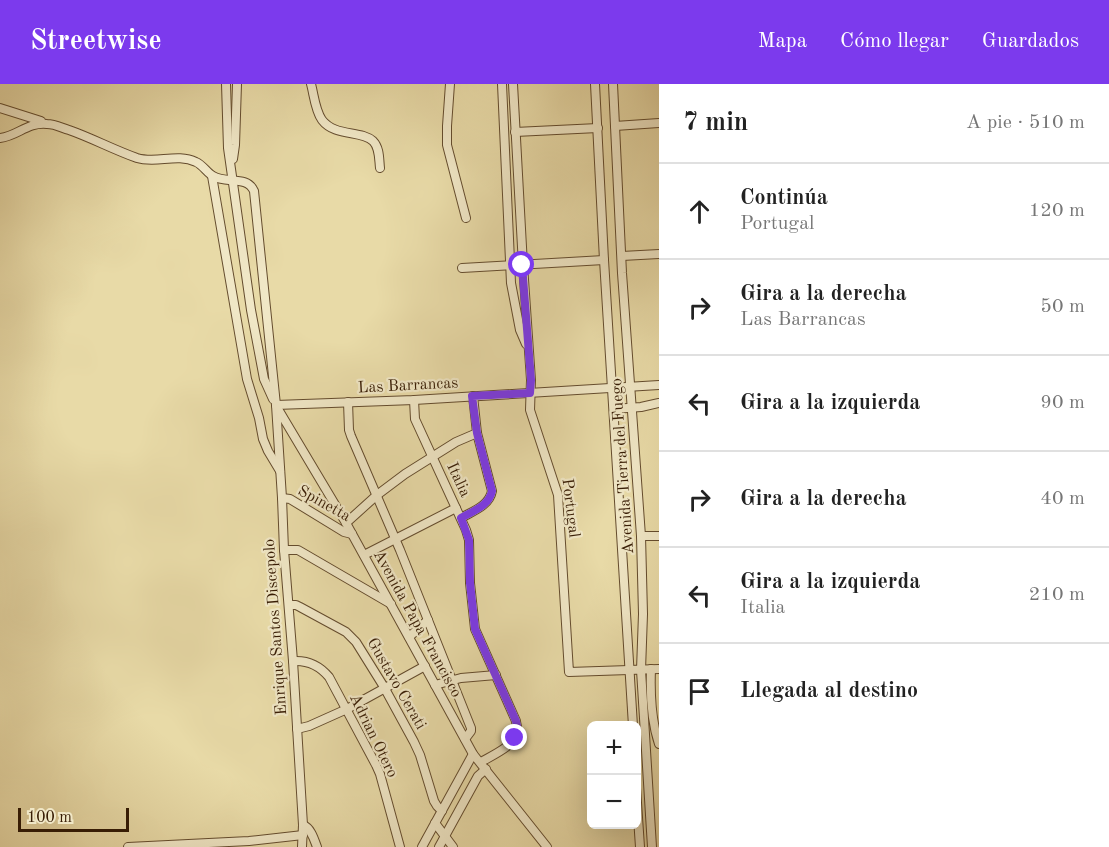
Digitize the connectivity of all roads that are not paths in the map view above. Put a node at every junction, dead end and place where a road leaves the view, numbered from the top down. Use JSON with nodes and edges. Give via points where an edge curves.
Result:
{"nodes":[{"id":1,"x":226,"y":84,"type":"edge"},
{"id":2,"x":237,"y":84,"type":"edge"},
{"id":3,"x":311,"y":84,"type":"edge"},
{"id":4,"x":450,"y":84,"type":"edge"},
{"id":5,"x":502,"y":84,"type":"edge"},
{"id":6,"x":513,"y":84,"type":"edge"},
{"id":7,"x":595,"y":84,"type":"edge"},
{"id":8,"x":613,"y":84,"type":"edge"},
{"id":9,"x":0,"y":108,"type":"edge"},
{"id":10,"x":659,"y":123,"type":"edge"},
{"id":11,"x":48,"y":124,"type":"junction"},
{"id":12,"x":615,"y":126,"type":"junction"},
{"id":13,"x":598,"y":128,"type":"junction"},
{"id":14,"x":515,"y":132,"type":"junction"},
{"id":15,"x":0,"y":138,"type":"edge"},
{"id":16,"x":380,"y":168,"type":"dead end"},
{"id":17,"x":232,"y":170,"type":"junction"},
{"id":18,"x":212,"y":176,"type":"junction"},
{"id":19,"x":233,"y":180,"type":"junction"},
{"id":20,"x":465,"y":218,"type":"dead end"},
{"id":21,"x":659,"y":254,"type":"edge"},
{"id":22,"x":622,"y":256,"type":"junction"},
{"id":23,"x":604,"y":260,"type":"junction"},
{"id":24,"x":522,"y":265,"type":"junction"},
{"id":25,"x":509,"y":266,"type":"junction"},
{"id":26,"x":462,"y":268,"type":"dead end"},
{"id":27,"x":529,"y":351,"type":"junction"},
{"id":28,"x":659,"y":385,"type":"edge"},
{"id":29,"x":631,"y":387,"type":"junction"},
{"id":30,"x":613,"y":389,"type":"junction"},
{"id":31,"x":530,"y":393,"type":"junction"},
{"id":32,"x":472,"y":396,"type":"junction"},
{"id":33,"x":414,"y":400,"type":"junction"},
{"id":34,"x":348,"y":402,"type":"junction"},
{"id":35,"x":659,"y":403,"type":"edge"},
{"id":36,"x":276,"y":405,"type":"junction"},
{"id":37,"x":633,"y":407,"type":"junction"},
{"id":38,"x":615,"y":409,"type":"junction"},
{"id":39,"x":477,"y":433,"type":"junction"},
{"id":40,"x":433,"y":457,"type":"junction"},
{"id":41,"x":280,"y":471,"type":"junction"},
{"id":42,"x":377,"y":495,"type":"junction"},
{"id":43,"x":282,"y":498,"type":"junction"},
{"id":44,"x":456,"y":508,"type":"junction"},
{"id":45,"x":461,"y":518,"type":"junction"},
{"id":46,"x":346,"y":523,"type":"junction"},
{"id":47,"x":352,"y":534,"type":"junction"},
{"id":48,"x":641,"y":536,"type":"junction"},
{"id":49,"x":659,"y":536,"type":"edge"},
{"id":50,"x":395,"y":539,"type":"junction"},
{"id":51,"x":284,"y":550,"type":"junction"},
{"id":52,"x":364,"y":555,"type":"junction"},
{"id":53,"x":289,"y":605,"type":"junction"},
{"id":54,"x":392,"y":605,"type":"junction"},
{"id":55,"x":428,"y":620,"type":"junction"},
{"id":56,"x":409,"y":638,"type":"junction"},
{"id":57,"x":293,"y":661,"type":"junction"},
{"id":58,"x":424,"y":666,"type":"junction"},
{"id":59,"x":655,"y":669,"type":"edge"},
{"id":60,"x":629,"y":670,"type":"junction"},
{"id":61,"x":642,"y":670,"type":"junction"},
{"id":62,"x":496,"y":675,"type":"junction"},
{"id":63,"x":452,"y":680,"type":"junction"},
{"id":64,"x":435,"y":685,"type":"junction"},
{"id":65,"x":384,"y":687,"type":"junction"},
{"id":66,"x":347,"y":709,"type":"junction"},
{"id":67,"x":633,"y":721,"type":"edge"},
{"id":68,"x":297,"y":729,"type":"junction"},
{"id":69,"x":465,"y":739,"type":"junction"},
{"id":70,"x":659,"y":744,"type":"edge"},
{"id":71,"x":473,"y":754,"type":"junction"},
{"id":72,"x":483,"y":766,"type":"junction"},
{"id":73,"x":442,"y":811,"type":"junction"},
{"id":74,"x":435,"y":824,"type":"junction"},
{"id":75,"x":303,"y":825,"type":"junction"},
{"id":76,"x":639,"y":829,"type":"edge"},
{"id":77,"x":303,"y":835,"type":"junction"},
{"id":78,"x":445,"y":836,"type":"junction"},
{"id":79,"x":128,"y":847,"type":"edge"},
{"id":80,"x":302,"y":847,"type":"edge"},
{"id":81,"x":317,"y":847,"type":"edge"},
{"id":82,"x":400,"y":847,"type":"edge"},
{"id":83,"x":422,"y":847,"type":"edge"},
{"id":84,"x":439,"y":847,"type":"edge"},
{"id":85,"x":453,"y":847,"type":"edge"},
{"id":86,"x":547,"y":847,"type":"edge"},
{"id":87,"x":640,"y":847,"type":"edge"},
{"id":88,"x":652,"y":847,"type":"edge"}],
"edges":[{"from":1,"to":17,"type":"street"},
{"from":2,"to":17,"type":"street"},
{"from":3,"to":16,"type":"street","via":[[323,121],[334,129],[373,141]]},
{"from":4,"to":20,"type":"street","via":[[447,145]]},
{"from":5,"to":25,"type":"street","name":"Portugal"},
{"from":6,"to":14,"type":"street","name":"Portugal"},
{"from":7,"to":13,"type":"street","name":"Avenida Tierra del Fuego"},
{"from":8,"to":12,"type":"street","name":"Avenida Tierra del Fuego"},
{"from":9,"to":11,"type":"street"},
{"from":10,"to":12,"type":"street"},
{"from":11,"to":15,"type":"street","via":[[37,123]]},
{"from":11,"to":18,"type":"street","via":[[140,159],[196,162]]},
{"from":12,"to":22,"type":"street","name":"Avenida Tierra del Fuego"},
{"from":13,"to":14,"type":"street"},
{"from":13,"to":23,"type":"street","name":"Avenida Tierra del Fuego"},
{"from":14,"to":24,"type":"street","name":"Portugal"},
{"from":17,"to":19,"type":"street"},
{"from":18,"to":19,"type":"street"},
{"from":18,"to":41,"type":"street","via":[[247,379],[263,439]]},
{"from":19,"to":36,"type":"street","via":[[261,368]]},
{"from":19,"to":36,"type":"street","name":"Enrique Santos Discepolo","via":[[247,183],[254,192]]},
{"from":21,"to":22,"type":"street"},
{"from":22,"to":29,"type":"street","name":"Avenida Tierra del Fuego"},
{"from":23,"to":24,"type":"street"},
{"from":23,"to":30,"type":"street","name":"Avenida Tierra del Fuego"},
{"from":24,"to":25,"type":"street"},
{"from":24,"to":27,"type":"street","name":"Portugal"},
{"from":25,"to":26,"type":"street"},
{"from":25,"to":27,"type":"street","name":"Portugal","via":[[520,330]]},
{"from":27,"to":31,"type":"street","name":"Portugal"},
{"from":28,"to":29,"type":"street","name":"Las Barrancas"},
{"from":29,"to":30,"type":"street","name":"Las Barrancas"},
{"from":29,"to":37,"type":"street","name":"Avenida Tierra del Fuego"},
{"from":30,"to":31,"type":"street","name":"Las Barrancas"},
{"from":30,"to":38,"type":"street","name":"Avenida Tierra del Fuego"},
{"from":31,"to":32,"type":"street","name":"Las Barrancas"},
{"from":31,"to":60,"type":"street","name":"Portugal","via":[[530,410],[558,495],[569,672]]},
{"from":32,"to":33,"type":"street","name":"Las Barrancas"},
{"from":32,"to":39,"type":"street"},
{"from":33,"to":34,"type":"street","name":"Las Barrancas"},
{"from":33,"to":40,"type":"street","name":"Italia","via":[[415,419]]},
{"from":34,"to":36,"type":"street","name":"Las Barrancas"},
{"from":34,"to":42,"type":"street","via":[[349,430]]},
{"from":35,"to":37,"type":"street"},
{"from":36,"to":41,"type":"street","name":"Enrique Santos Discepolo"},
{"from":36,"to":46,"type":"street","name":"Avenida Papa Francisco"},
{"from":37,"to":38,"type":"street"},
{"from":37,"to":48,"type":"street","name":"Avenida Tierra del Fuego"},
{"from":38,"to":60,"type":"street","name":"Avenida Tierra del Fuego"},
{"from":39,"to":40,"type":"street"},
{"from":39,"to":45,"type":"street","via":[[491,497],[488,503]]},
{"from":40,"to":42,"type":"street"},
{"from":40,"to":44,"type":"street","name":"Italia"},
{"from":41,"to":43,"type":"street","name":"Enrique Santos Discepolo"},
{"from":42,"to":46,"type":"street"},
{"from":42,"to":50,"type":"street"},
{"from":43,"to":47,"type":"street","name":"Spinetta"},
{"from":43,"to":51,"type":"street","name":"Enrique Santos Discepolo"},
{"from":44,"to":45,"type":"street","name":"Italia"},
{"from":44,"to":50,"type":"street"},
{"from":45,"to":62,"type":"street","name":"Italia","via":[[469,540],[475,629]]},
{"from":46,"to":47,"type":"street","name":"Avenida Papa Francisco"},
{"from":47,"to":52,"type":"street","name":"Avenida Papa Francisco"},
{"from":48,"to":49,"type":"street"},
{"from":48,"to":61,"type":"street","name":"Avenida Tierra del Fuego"},
{"from":50,"to":52,"type":"street"},
{"from":50,"to":55,"type":"street"},
{"from":51,"to":53,"type":"street","name":"Enrique Santos Discepolo"},
{"from":51,"to":54,"type":"street","via":[[298,550]]},
{"from":52,"to":54,"type":"street","name":"Avenida Papa Francisco"},
{"from":53,"to":57,"type":"street","name":"Enrique Santos Discepolo"},
{"from":53,"to":65,"type":"street","name":"Gustavo Cerati","via":[[346,632]]},
{"from":54,"to":56,"type":"street","name":"Avenida Papa Francisco"},
{"from":55,"to":56,"type":"street"},
{"from":55,"to":63,"type":"street"},
{"from":56,"to":58,"type":"street","name":"Avenida Papa Francisco"},
{"from":57,"to":66,"type":"street","name":"Adrian Otero","via":[[320,668]]},
{"from":57,"to":68,"type":"street","name":"Enrique Santos Discepolo"},
{"from":58,"to":64,"type":"street","name":"Avenida Papa Francisco"},
{"from":58,"to":65,"type":"street"},
{"from":59,"to":61,"type":"street"},
{"from":59,"to":70,"type":"street","via":[[650,688]]},
{"from":60,"to":61,"type":"street"},
{"from":60,"to":67,"type":"street","name":"Avenida Tierra del Fuego"},
{"from":61,"to":88,"type":"street","name":"Avenida Tierra del Fuego"},
{"from":62,"to":63,"type":"street"},
{"from":62,"to":72,"type":"street","name":"Italia","via":[[518,731],[510,744]]},
{"from":63,"to":64,"type":"street"},
{"from":63,"to":69,"type":"street","via":[[471,728]]},
{"from":64,"to":69,"type":"street","name":"Avenida Papa Francisco"},
{"from":65,"to":66,"type":"street"},
{"from":65,"to":73,"type":"street","name":"Gustavo Cerati","via":[[414,742],[436,807]]},
{"from":66,"to":68,"type":"street"},
{"from":66,"to":82,"type":"street","name":"Adrian Otero","via":[[380,774]]},
{"from":68,"to":75,"type":"street","name":"Enrique Santos Discepolo"},
{"from":69,"to":71,"type":"street","name":"Avenida Papa Francisco"},
{"from":71,"to":72,"type":"street","name":"Avenida Papa Francisco"},
{"from":71,"to":73,"type":"street"},
{"from":72,"to":78,"type":"street"},
{"from":72,"to":86,"type":"street","name":"Avenida Papa Francisco"},
{"from":73,"to":74,"type":"street"},
{"from":74,"to":78,"type":"street"},
{"from":74,"to":83,"type":"street"},
{"from":75,"to":77,"type":"street","name":"Enrique Santos Discepolo"},
{"from":75,"to":81,"type":"street"},
{"from":76,"to":87,"type":"street"},
{"from":77,"to":79,"type":"street"},
{"from":77,"to":80,"type":"street","name":"Enrique Santos Discepolo"},
{"from":78,"to":84,"type":"street"},
{"from":78,"to":85,"type":"street"}]}
